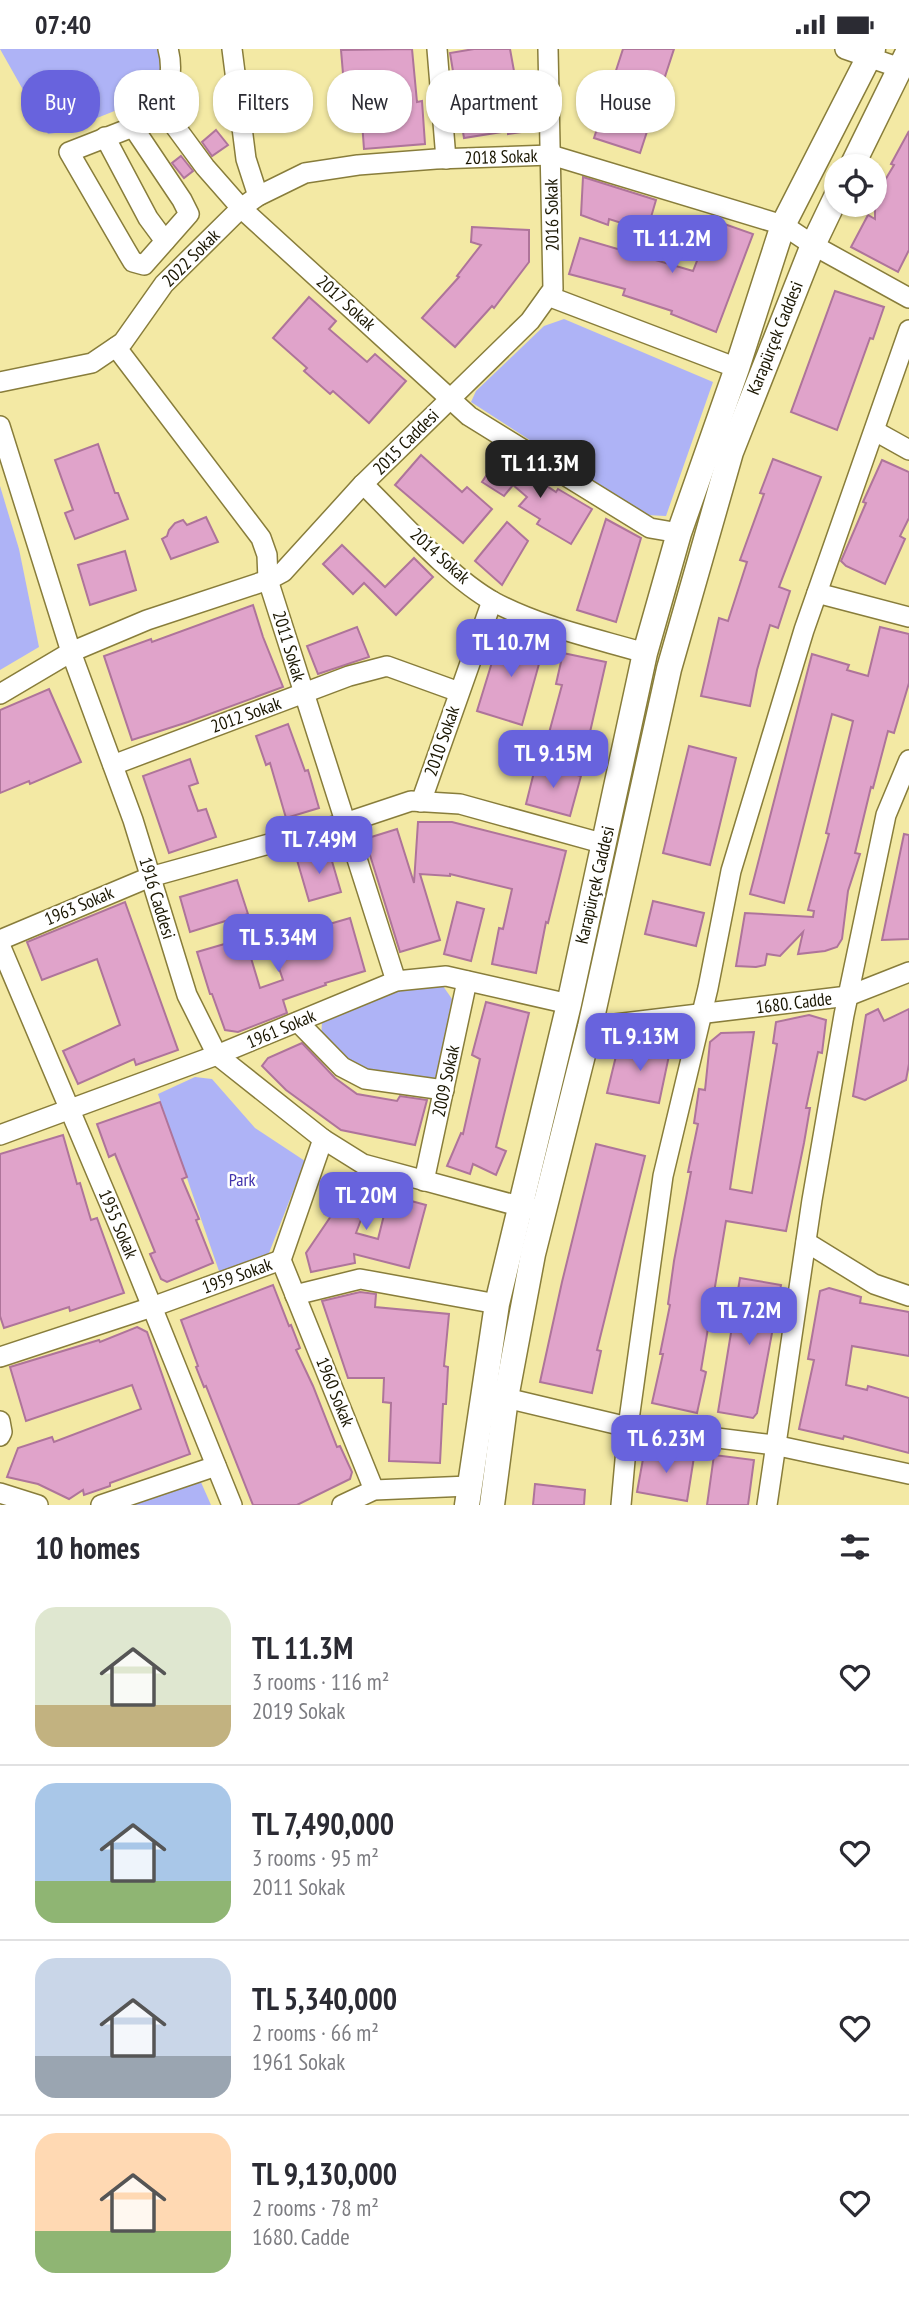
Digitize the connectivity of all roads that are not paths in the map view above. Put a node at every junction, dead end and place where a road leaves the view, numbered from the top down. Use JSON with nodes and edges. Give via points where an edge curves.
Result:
{"nodes":[{"id":1,"x":168,"y":49,"type":"edge"},
{"id":2,"x":232,"y":49,"type":"edge"},
{"id":3,"x":437,"y":49,"type":"edge"},
{"id":4,"x":548,"y":49,"type":"edge"},
{"id":5,"x":863,"y":52,"type":"edge"},
{"id":6,"x":904,"y":59,"type":"edge"},
{"id":7,"x":170,"y":70,"type":"edge"},
{"id":8,"x":116,"y":133,"type":"edge"},
{"id":9,"x":138,"y":133,"type":"edge"},
{"id":10,"x":180,"y":133,"type":"edge"},
{"id":11,"x":104,"y":137,"type":"junction"},
{"id":12,"x":858,"y":154,"type":"edge"},
{"id":13,"x":551,"y":155,"type":"junction"},
{"id":14,"x":446,"y":159,"type":"junction"},
{"id":15,"x":258,"y":196,"type":"junction"},
{"id":16,"x":241,"y":208,"type":"junction"},
{"id":17,"x":826,"y":217,"type":"edge"},
{"id":18,"x":783,"y":225,"type":"junction"},
{"id":19,"x":165,"y":241,"type":"junction"},
{"id":20,"x":813,"y":245,"type":"junction"},
{"id":21,"x":548,"y":296,"type":"junction"},
{"id":22,"x":909,"y":298,"type":"edge"},
{"id":23,"x":909,"y":330,"type":"edge"},
{"id":24,"x":116,"y":347,"type":"junction"},
{"id":25,"x":737,"y":368,"type":"junction"},
{"id":26,"x":0,"y":382,"type":"edge"},
{"id":27,"x":450,"y":398,"type":"junction"},
{"id":28,"x":0,"y":426,"type":"edge"},
{"id":29,"x":875,"y":431,"type":"junction"},
{"id":30,"x":909,"y":450,"type":"edge"},
{"id":31,"x":363,"y":484,"type":"junction"},
{"id":32,"x":679,"y":533,"type":"junction"},
{"id":33,"x":268,"y":580,"type":"junction"},
{"id":34,"x":817,"y":593,"type":"junction"},
{"id":35,"x":492,"y":600,"type":"junction"},
{"id":36,"x":909,"y":617,"type":"edge"},
{"id":37,"x":71,"y":652,"type":"junction"},
{"id":38,"x":645,"y":653,"type":"junction"},
{"id":39,"x":458,"y":692,"type":"junction"},
{"id":40,"x":0,"y":694,"type":"edge"},
{"id":41,"x":304,"y":694,"type":"junction"},
{"id":42,"x":909,"y":760,"type":"edge"},
{"id":43,"x":113,"y":765,"type":"junction"},
{"id":44,"x":421,"y":802,"type":"junction"},
{"id":45,"x":345,"y":823,"type":"junction"},
{"id":46,"x":605,"y":844,"type":"junction"},
{"id":47,"x":150,"y":877,"type":"junction"},
{"id":48,"x":0,"y":942,"type":"edge"},
{"id":49,"x":909,"y":972,"type":"edge"},
{"id":50,"x":396,"y":981,"type":"junction"},
{"id":51,"x":467,"y":981,"type":"junction"},
{"id":52,"x":848,"y":996,"type":"junction"},
{"id":53,"x":569,"y":1004,"type":"junction"},
{"id":54,"x":701,"y":1013,"type":"junction"},
{"id":55,"x":298,"y":1022,"type":"junction"},
{"id":56,"x":590,"y":1027,"type":"junction"},
{"id":57,"x":218,"y":1055,"type":"junction"},
{"id":58,"x":444,"y":1090,"type":"junction"},
{"id":59,"x":70,"y":1110,"type":"junction"},
{"id":60,"x":0,"y":1135,"type":"edge"},
{"id":61,"x":323,"y":1139,"type":"junction"},
{"id":62,"x":424,"y":1181,"type":"junction"},
{"id":63,"x":533,"y":1208,"type":"junction"},
{"id":64,"x":806,"y":1242,"type":"junction"},
{"id":65,"x":281,"y":1260,"type":"junction"},
{"id":66,"x":295,"y":1295,"type":"junction"},
{"id":67,"x":909,"y":1296,"type":"edge"},
{"id":68,"x":497,"y":1304,"type":"junction"},
{"id":69,"x":152,"y":1307,"type":"junction"},
{"id":70,"x":0,"y":1357,"type":"edge"},
{"id":71,"x":506,"y":1398,"type":"junction"},
{"id":72,"x":0,"y":1421,"type":"edge"},
{"id":73,"x":628,"y":1427,"type":"junction"},
{"id":74,"x":0,"y":1436,"type":"edge"},
{"id":75,"x":774,"y":1445,"type":"junction"},
{"id":76,"x":216,"y":1466,"type":"junction"},
{"id":77,"x":909,"y":1474,"type":"edge"},
{"id":78,"x":374,"y":1490,"type":"junction"},
{"id":79,"x":0,"y":1493,"type":"edge"},
{"id":80,"x":468,"y":1496,"type":"edge"},
{"id":81,"x":38,"y":1505,"type":"edge"},
{"id":82,"x":101,"y":1505,"type":"edge"},
{"id":83,"x":232,"y":1505,"type":"edge"},
{"id":84,"x":342,"y":1505,"type":"edge"},
{"id":85,"x":492,"y":1505,"type":"edge"},
{"id":86,"x":621,"y":1505,"type":"edge"},
{"id":87,"x":767,"y":1505,"type":"edge"}],
"edges":[{"from":1,"to":7,"type":"street"},
{"from":2,"to":15,"type":"street","via":[[246,159]]},
{"from":3,"to":14,"type":"street"},
{"from":4,"to":13,"type":"street","name":"2016 Sokak"},
{"from":5,"to":6,"type":"street"},
{"from":5,"to":18,"type":"main road","name":"Karapürçek Caddesi"},
{"from":6,"to":12,"type":"main road"},
{"from":8,"to":11,"type":"street"},
{"from":9,"to":19,"type":"street","via":[[188,214]]},
{"from":10,"to":16,"type":"street","name":"2017 Sokak"},
{"from":11,"to":19,"type":"street"},
{"from":11,"to":19,"type":"street","via":[[69,152],[97,202],[134,262],[144,265]]},
{"from":13,"to":14,"type":"street","name":"2018 Sokak"},
{"from":13,"to":18,"type":"street","name":"2018 Sokak"},
{"from":13,"to":21,"type":"street","name":"2016 Sokak","via":[[553,289]]},
{"from":14,"to":15,"type":"street","name":"2018 Sokak","via":[[305,173]]},
{"from":15,"to":16,"type":"street","name":"2022 Sokak"},
{"from":16,"to":24,"type":"street","name":"2022 Sokak","via":[[164,284]]},
{"from":16,"to":27,"type":"street","name":"2017 Sokak"},
{"from":17,"to":20,"type":"main road","name":"Karapürçek Caddesi"},
{"from":18,"to":20,"type":"street","name":"2018 Sokak"},
{"from":18,"to":25,"type":"main road","name":"Karapürçek Caddesi"},
{"from":20,"to":22,"type":"street","name":"2018 Sokak"},
{"from":20,"to":56,"type":"main road","name":"Karapürçek Caddesi","via":[[731,452],[669,669]]},
{"from":21,"to":25,"type":"street"},
{"from":21,"to":27,"type":"street","name":"2015 Caddesi","via":[[530,321]]},
{"from":23,"to":29,"type":"street"},
{"from":24,"to":26,"type":"street","name":"2022 Sokak","via":[[92,363]]},
{"from":24,"to":33,"type":"street","name":"2011 Sokak","via":[[261,538]]},
{"from":25,"to":32,"type":"main road","name":"Karapürçek Caddesi"},
{"from":27,"to":31,"type":"street","name":"2015 Caddesi"},
{"from":27,"to":32,"type":"street","name":"2017 Sokak","via":[[469,416],[650,528]]},
{"from":28,"to":37,"type":"street","name":"1916 Caddesi"},
{"from":29,"to":30,"type":"street"},
{"from":29,"to":34,"type":"street"},
{"from":31,"to":33,"type":"street","name":"2015 Caddesi","via":[[283,572]]},
{"from":31,"to":35,"type":"street","name":"2014 Sokak","via":[[445,565]]},
{"from":32,"to":38,"type":"main road","name":"Karapürçek Caddesi"},
{"from":33,"to":37,"type":"street","name":"2015 Caddesi","via":[[147,620]]},
{"from":33,"to":41,"type":"street","name":"2011 Sokak"},
{"from":34,"to":36,"type":"street"},
{"from":34,"to":54,"type":"street","via":[[731,871]]},
{"from":35,"to":38,"type":"street","name":"2014 Sokak","via":[[533,620]]},
{"from":35,"to":39,"type":"street","name":"2010 Sokak"},
{"from":37,"to":40,"type":"street","name":"2015 Caddesi"},
{"from":37,"to":43,"type":"street","name":"1916 Caddesi"},
{"from":38,"to":46,"type":"main road","name":"Karapürçek Caddesi"},
{"from":39,"to":41,"type":"street","name":"2012 Sokak","via":[[387,666],[349,675]]},
{"from":39,"to":44,"type":"street","name":"2010 Sokak"},
{"from":41,"to":43,"type":"street","name":"2012 Sokak"},
{"from":41,"to":45,"type":"street","name":"2011 Sokak"},
{"from":42,"to":52,"type":"street","via":[[886,815]]},
{"from":43,"to":47,"type":"street","name":"1916 Caddesi"},
{"from":44,"to":45,"type":"street","name":"1963 Sokak","via":[[411,801]]},
{"from":44,"to":46,"type":"street","name":"1963 Sokak","via":[[460,804]]},
{"from":45,"to":47,"type":"street","name":"1963 Sokak"},
{"from":45,"to":50,"type":"street","name":"2011 Sokak"},
{"from":46,"to":53,"type":"main road","name":"Karapürçek Caddesi"},
{"from":47,"to":48,"type":"street","name":"1963 Sokak"},
{"from":47,"to":57,"type":"street","name":"1916 Caddesi","via":[[187,995]]},
{"from":48,"to":59,"type":"street","name":"1955 Sokak"},
{"from":49,"to":52,"type":"street","name":"1680. Cadde"},
{"from":50,"to":51,"type":"street","name":"1961 Sokak","via":[[446,977]]},
{"from":50,"to":55,"type":"street","name":"1961 Sokak"},
{"from":51,"to":53,"type":"street","name":"1961 Sokak"},
{"from":51,"to":58,"type":"street","name":"2009 Sokak"},
{"from":52,"to":54,"type":"street","name":"1680. Cadde"},
{"from":52,"to":64,"type":"street"},
{"from":53,"to":63,"type":"main road","name":"Karapürçek Caddesi"},
{"from":54,"to":56,"type":"street","name":"1680. Cadde"},
{"from":54,"to":73,"type":"street","via":[[663,1176]]},
{"from":55,"to":57,"type":"street","name":"1961 Sokak"},
{"from":55,"to":58,"type":"street","via":[[342,1067],[365,1079]]},
{"from":56,"to":63,"type":"main road","name":"Karapürçek Caddesi"},
{"from":57,"to":59,"type":"street","name":"1961 Sokak"},
{"from":57,"to":61,"type":"street","name":"1916 Caddesi"},
{"from":58,"to":62,"type":"street","name":"2009 Sokak"},
{"from":59,"to":60,"type":"street","name":"1961 Sokak"},
{"from":59,"to":69,"type":"street","name":"1955 Sokak"},
{"from":61,"to":62,"type":"street","name":"1916 Caddesi","via":[[363,1164]]},
{"from":61,"to":65,"type":"street","name":"1959 Sokak"},
{"from":62,"to":63,"type":"street","name":"1916 Caddesi"},
{"from":63,"to":68,"type":"main road","name":"Karapürçek Caddesi"},
{"from":63,"to":71,"type":"main road","name":"Karapürçek Caddesi","via":[[533,1254]]},
{"from":64,"to":67,"type":"street","via":[[874,1284]]},
{"from":64,"to":75,"type":"street"},
{"from":65,"to":66,"type":"street","name":"1960 Sokak"},
{"from":65,"to":69,"type":"street","name":"1959 Sokak"},
{"from":66,"to":68,"type":"street","via":[[360,1279]]},
{"from":66,"to":78,"type":"street","name":"1960 Sokak"},
{"from":68,"to":80,"type":"main road","name":"Karapürçek Caddesi"},
{"from":69,"to":70,"type":"street","name":"1959 Sokak"},
{"from":69,"to":76,"type":"street","name":"1955 Sokak"},
{"from":71,"to":73,"type":"street"},
{"from":71,"to":85,"type":"main road","name":"Karapürçek Caddesi"},
{"from":72,"to":74,"type":"street"},
{"from":73,"to":75,"type":"street"},
{"from":73,"to":86,"type":"street"},
{"from":75,"to":77,"type":"street"},
{"from":75,"to":87,"type":"street"},
{"from":76,"to":82,"type":"street"},
{"from":76,"to":83,"type":"street","name":"1955 Sokak"},
{"from":78,"to":80,"type":"street"},
{"from":78,"to":84,"type":"street"},
{"from":79,"to":81,"type":"street"}]}
